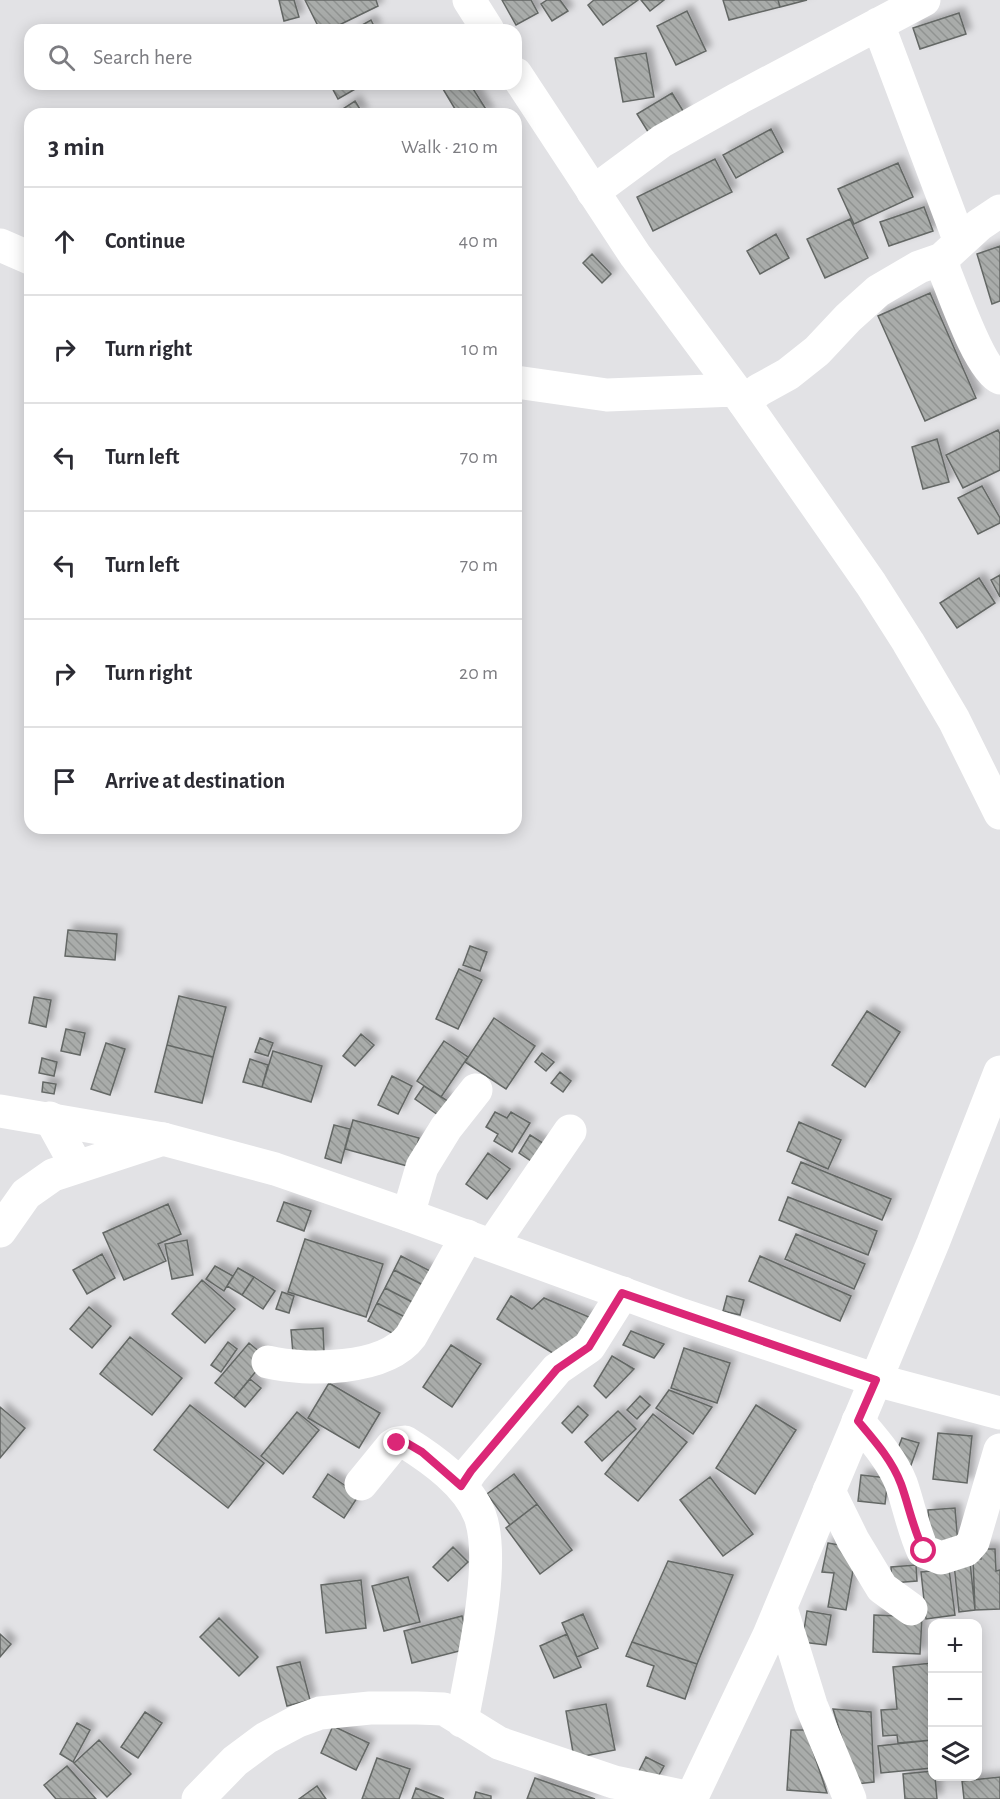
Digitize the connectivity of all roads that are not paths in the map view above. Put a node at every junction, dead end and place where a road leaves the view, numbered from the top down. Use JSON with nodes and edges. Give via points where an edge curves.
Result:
{"nodes":[{"id":1,"x":470,"y":0,"type":"edge"},
{"id":2,"x":924,"y":0,"type":"edge"},
{"id":3,"x":484,"y":24,"type":"edge"},
{"id":4,"x":878,"y":24,"type":"junction"},
{"id":5,"x":522,"y":83,"type":"edge"},
{"id":6,"x":593,"y":192,"type":"junction"},
{"id":7,"x":1000,"y":211,"type":"edge"},
{"id":8,"x":0,"y":245,"type":"edge"},
{"id":9,"x":951,"y":251,"type":"junction"},
{"id":10,"x":24,"y":255,"type":"edge"},
{"id":11,"x":1000,"y":378,"type":"edge"},
{"id":12,"x":522,"y":383,"type":"edge"},
{"id":13,"x":740,"y":396,"type":"junction"},
{"id":14,"x":1000,"y":813,"type":"edge"},
{"id":15,"x":1000,"y":1072,"type":"edge"},
{"id":16,"x":476,"y":1089,"type":"dead end"},
{"id":17,"x":0,"y":1111,"type":"edge"},
{"id":18,"x":50,"y":1119,"type":"junction"},
{"id":19,"x":570,"y":1131,"type":"dead end"},
{"id":20,"x":163,"y":1139,"type":"junction"},
{"id":21,"x":77,"y":1167,"type":"junction"},
{"id":22,"x":408,"y":1215,"type":"junction"},
{"id":23,"x":0,"y":1231,"type":"edge"},
{"id":24,"x":480,"y":1241,"type":"junction"},
{"id":25,"x":622,"y":1293,"type":"junction"},
{"id":26,"x":267,"y":1362,"type":"dead end"},
{"id":27,"x":876,"y":1380,"type":"junction"},
{"id":28,"x":1000,"y":1413,"type":"edge"},
{"id":29,"x":858,"y":1421,"type":"junction"},
{"id":30,"x":1000,"y":1450,"type":"edge"},
{"id":31,"x":361,"y":1484,"type":"dead end"},
{"id":32,"x":461,"y":1486,"type":"junction"},
{"id":33,"x":829,"y":1491,"type":"junction"},
{"id":34,"x":781,"y":1608,"type":"junction"},
{"id":35,"x":911,"y":1609,"type":"dead end"},
{"id":36,"x":462,"y":1721,"type":"junction"},
{"id":37,"x":198,"y":1799,"type":"edge"},
{"id":38,"x":691,"y":1799,"type":"edge"},
{"id":39,"x":850,"y":1799,"type":"edge"}],
"edges":[{"from":1,"to":3,"type":"street"},
{"from":2,"to":4,"type":"street"},
{"from":4,"to":6,"type":"street","via":[[662,141]]},
{"from":4,"to":9,"type":"street"},
{"from":5,"to":6,"type":"street"},
{"from":6,"to":13,"type":"street"},
{"from":7,"to":9,"type":"street"},
{"from":8,"to":10,"type":"street"},
{"from":9,"to":11,"type":"street","via":[[945,272],[977,350]]},
{"from":9,"to":13,"type":"street","via":[[878,291],[788,374]]},
{"from":12,"to":13,"type":"street","via":[[607,395]]},
{"from":13,"to":14,"type":"street","via":[[908,642],[954,720]]},
{"from":15,"to":27,"type":"street"},
{"from":16,"to":22,"type":"street","via":[[422,1167]]},
{"from":17,"to":18,"type":"street"},
{"from":18,"to":20,"type":"street"},
{"from":18,"to":21,"type":"street"},
{"from":19,"to":24,"type":"street"},
{"from":20,"to":21,"type":"street"},
{"from":20,"to":22,"type":"street","via":[[275,1169]]},
{"from":21,"to":23,"type":"street","via":[[53,1175],[26,1194]]},
{"from":22,"to":24,"type":"street"},
{"from":24,"to":25,"type":"street"},
{"from":24,"to":26,"type":"street","via":[[400,1348],[367,1361],[333,1367],[289,1367]]},
{"from":25,"to":27,"type":"street"},
{"from":25,"to":32,"type":"street","via":[[589,1347],[557,1369]]},
{"from":27,"to":28,"type":"street"},
{"from":27,"to":29,"type":"street"},
{"from":29,"to":30,"type":"street","via":[[883,1450],[901,1482],[914,1533],[924,1551],[941,1558],[966,1550],[973,1542]]},
{"from":29,"to":33,"type":"street"},
{"from":31,"to":32,"type":"street","via":[[392,1446],[405,1442]]},
{"from":32,"to":36,"type":"street","via":[[480,1516],[485,1565]]},
{"from":33,"to":34,"type":"street"},
{"from":33,"to":35,"type":"street","via":[[882,1588]]},
{"from":34,"to":38,"type":"street"},
{"from":34,"to":39,"type":"street","via":[[811,1705]]},
{"from":36,"to":37,"type":"street","via":[[444,1709],[370,1708],[320,1713],[266,1738],[235,1761]]},
{"from":36,"to":38,"type":"street","via":[[520,1750],[614,1782]]}]}
